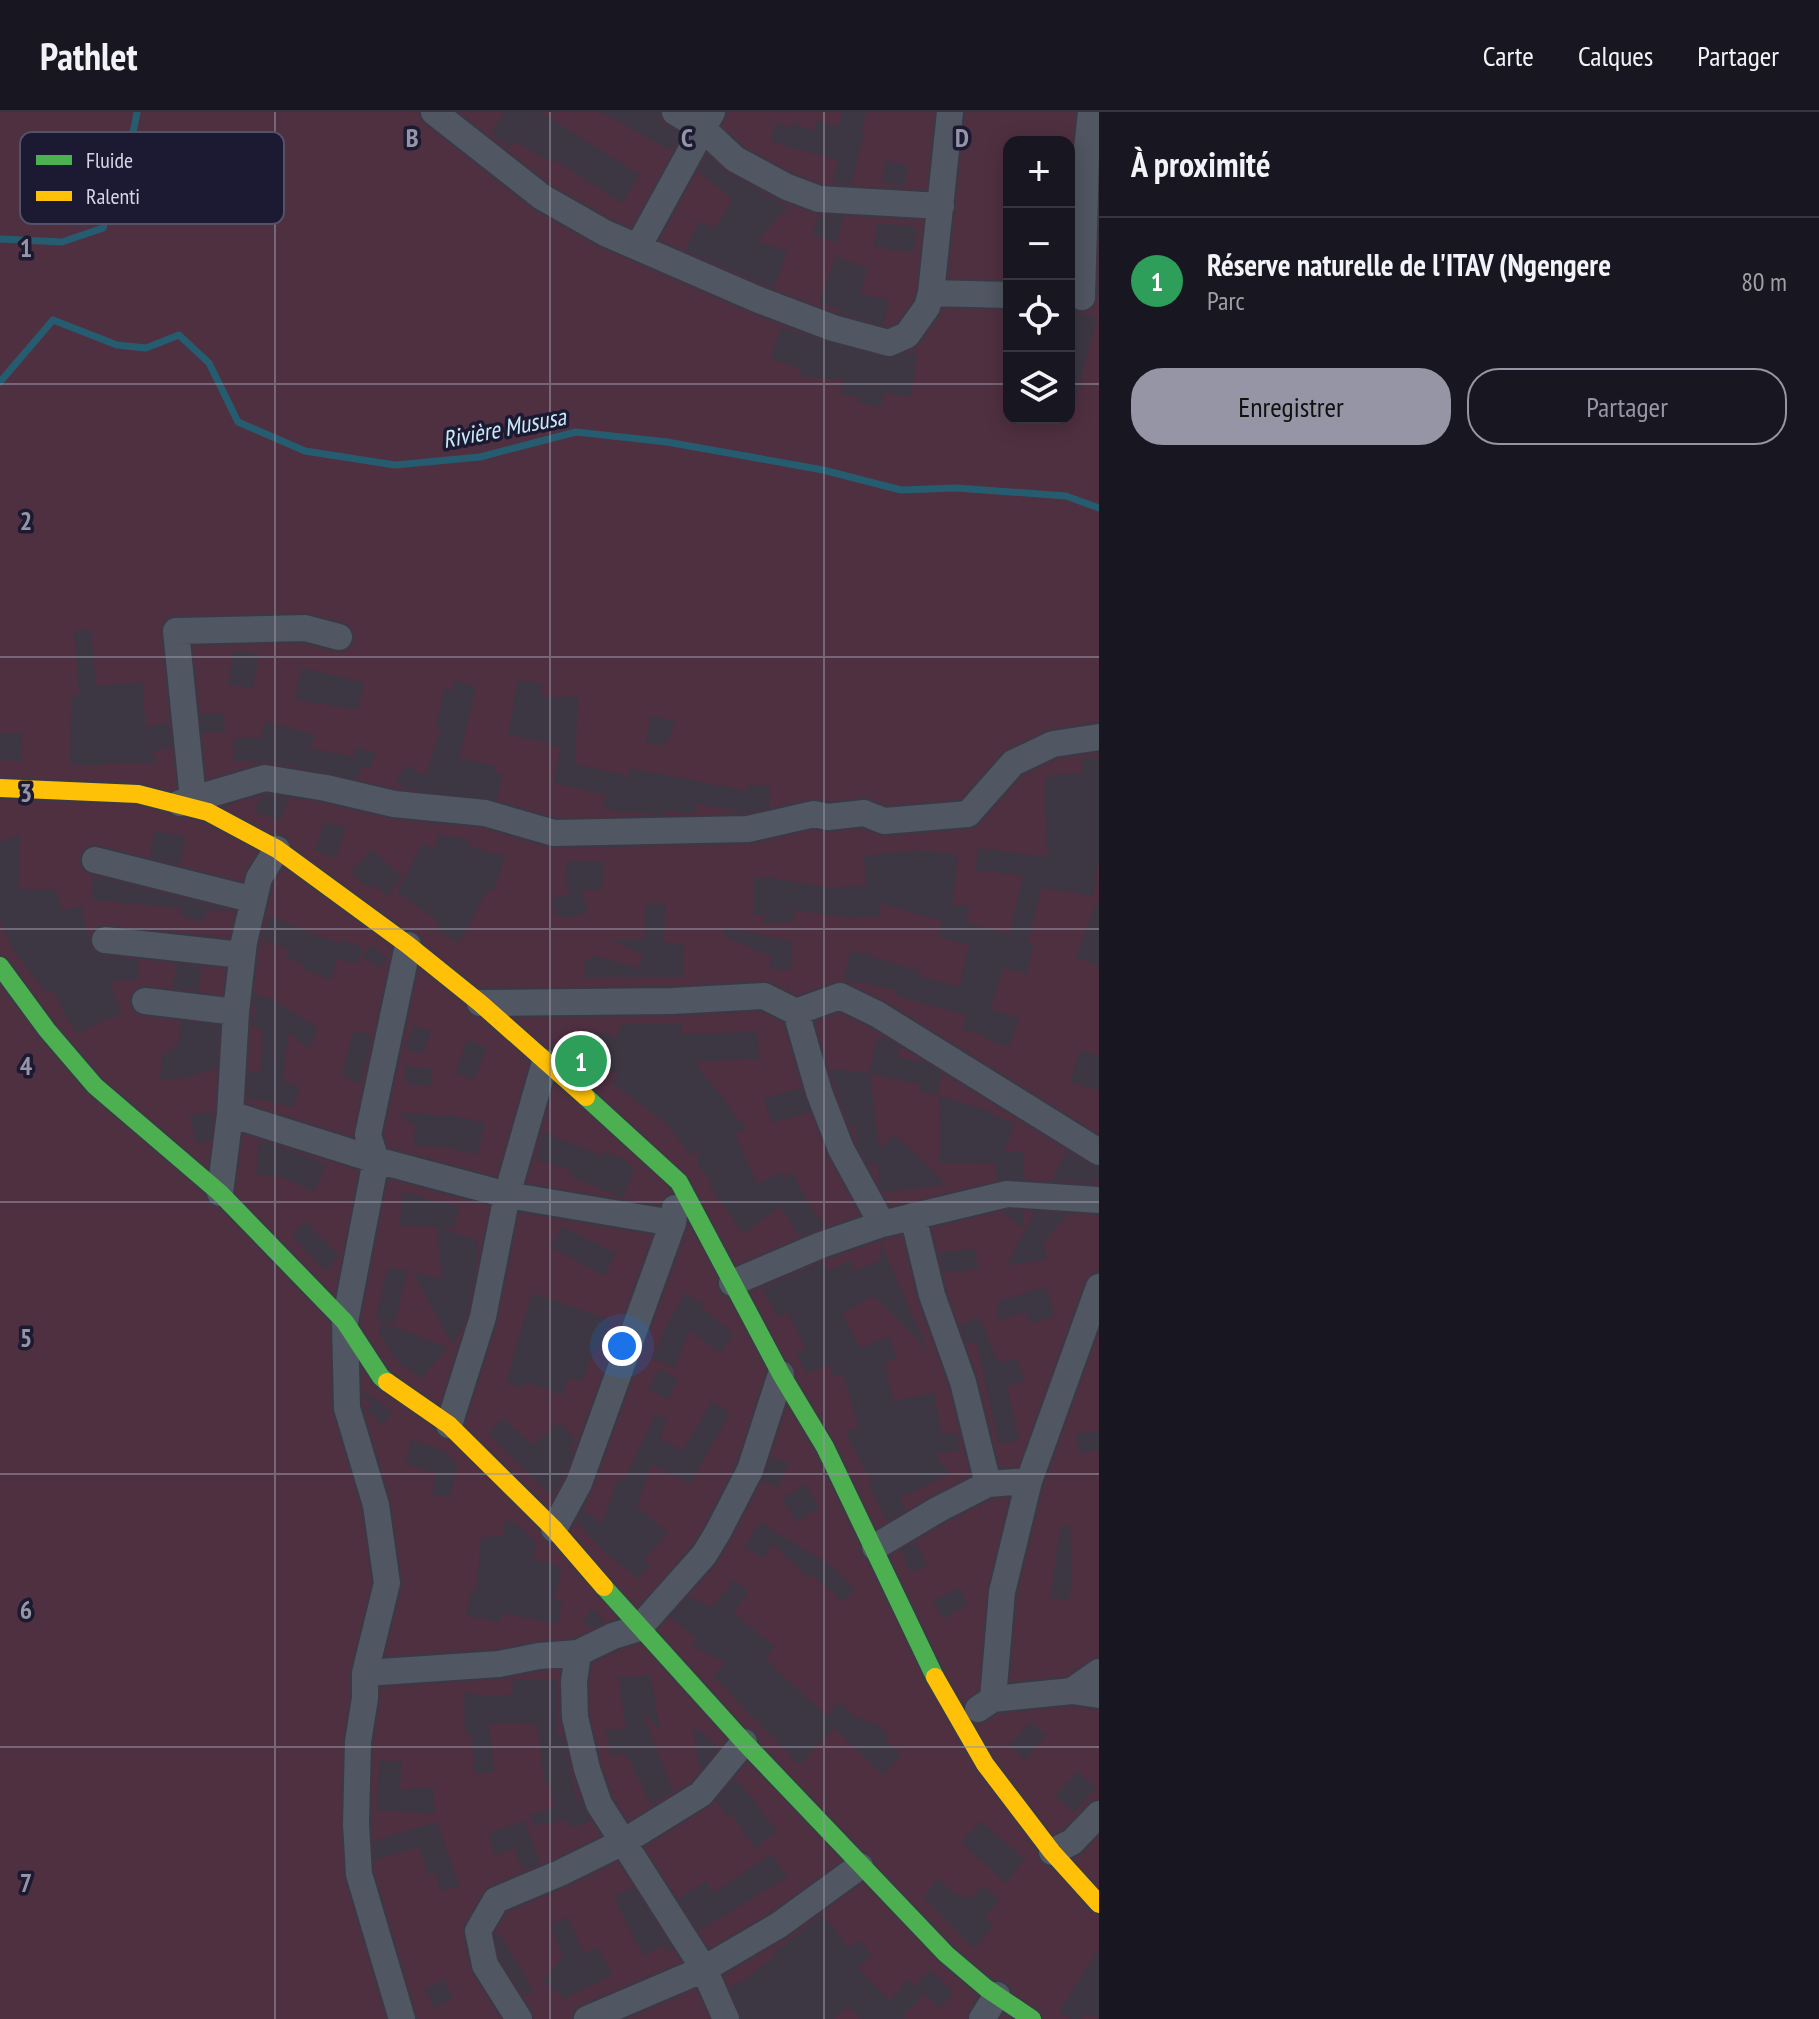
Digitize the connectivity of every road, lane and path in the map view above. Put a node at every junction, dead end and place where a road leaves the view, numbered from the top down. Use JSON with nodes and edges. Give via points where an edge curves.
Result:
{"nodes":[{"id":1,"x":434,"y":112,"type":"edge"},
{"id":2,"x":675,"y":112,"type":"edge"},
{"id":3,"x":950,"y":112,"type":"edge"},
{"id":4,"x":1091,"y":112,"type":"edge"},
{"id":5,"x":707,"y":120,"type":"edge"},
{"id":6,"x":941,"y":206,"type":"junction"},
{"id":7,"x":638,"y":247,"type":"junction"},
{"id":8,"x":931,"y":293,"type":"junction"},
{"id":9,"x":1003,"y":295,"type":"edge"},
{"id":10,"x":1083,"y":297,"type":"edge"},
{"id":11,"x":339,"y":637,"type":"dead end"},
{"id":12,"x":1099,"y":737,"type":"edge"},
{"id":13,"x":0,"y":788,"type":"edge"},
{"id":14,"x":185,"y":802,"type":"junction"},
{"id":15,"x":277,"y":849,"type":"junction"},
{"id":16,"x":95,"y":860,"type":"dead end"},
{"id":17,"x":254,"y":900,"type":"junction"},
{"id":18,"x":105,"y":940,"type":"dead end"},
{"id":19,"x":408,"y":945,"type":"junction"},
{"id":20,"x":242,"y":955,"type":"junction"},
{"id":21,"x":0,"y":966,"type":"edge"},
{"id":22,"x":145,"y":1001,"type":"dead end"},
{"id":23,"x":480,"y":1003,"type":"junction"},
{"id":24,"x":236,"y":1012,"type":"junction"},
{"id":25,"x":796,"y":1012,"type":"junction"},
{"id":26,"x":545,"y":1062,"type":"junction"},
{"id":27,"x":230,"y":1114,"type":"junction"},
{"id":28,"x":1099,"y":1152,"type":"edge"},
{"id":29,"x":376,"y":1160,"type":"junction"},
{"id":30,"x":679,"y":1182,"type":"junction"},
{"id":31,"x":220,"y":1193,"type":"junction"},
{"id":32,"x":507,"y":1195,"type":"junction"},
{"id":33,"x":1099,"y":1200,"type":"edge"},
{"id":34,"x":913,"y":1216,"type":"junction"},
{"id":35,"x":673,"y":1223,"type":"junction"},
{"id":36,"x":882,"y":1224,"type":"junction"},
{"id":37,"x":732,"y":1283,"type":"junction"},
{"id":38,"x":1099,"y":1287,"type":"edge"},
{"id":39,"x":345,"y":1322,"type":"junction"},
{"id":40,"x":781,"y":1374,"type":"junction"},
{"id":41,"x":449,"y":1425,"type":"junction"},
{"id":42,"x":1029,"y":1481,"type":"junction"},
{"id":43,"x":988,"y":1484,"type":"junction"},
{"id":44,"x":554,"y":1529,"type":"junction"},
{"id":45,"x":875,"y":1547,"type":"junction"},
{"id":46,"x":639,"y":1628,"type":"junction"},
{"id":47,"x":578,"y":1653,"type":"junction"},
{"id":48,"x":1099,"y":1672,"type":"edge"},
{"id":49,"x":365,"y":1673,"type":"junction"},
{"id":50,"x":1072,"y":1691,"type":"junction"},
{"id":51,"x":1099,"y":1695,"type":"edge"},
{"id":52,"x":993,"y":1699,"type":"junction"},
{"id":53,"x":961,"y":1721,"type":"junction"},
{"id":54,"x":744,"y":1742,"type":"junction"},
{"id":55,"x":1099,"y":1814,"type":"edge"},
{"id":56,"x":625,"y":1841,"type":"junction"},
{"id":57,"x":1052,"y":1852,"type":"junction"},
{"id":58,"x":860,"y":1866,"type":"junction"},
{"id":59,"x":1099,"y":1904,"type":"edge"},
{"id":60,"x":704,"y":1969,"type":"junction"},
{"id":61,"x":997,"y":1995,"type":"junction"},
{"id":62,"x":402,"y":2019,"type":"edge"},
{"id":63,"x":519,"y":2019,"type":"edge"},
{"id":64,"x":587,"y":2019,"type":"edge"},
{"id":65,"x":726,"y":2019,"type":"edge"},
{"id":66,"x":982,"y":2019,"type":"edge"},
{"id":67,"x":1032,"y":2019,"type":"edge"}],
"edges":[{"from":1,"to":7,"type":"street","via":[[542,197]]},
{"from":2,"to":5,"type":"street"},
{"from":3,"to":6,"type":"street"},
{"from":4,"to":10,"type":"street"},
{"from":5,"to":6,"type":"street","via":[[735,159],[819,199]]},
{"from":5,"to":7,"type":"street"},
{"from":6,"to":8,"type":"street"},
{"from":7,"to":8,"type":"street","via":[[818,322],[889,343],[907,335]]},
{"from":8,"to":9,"type":"street"},
{"from":11,"to":14,"type":"street","via":[[305,628],[176,631]]},
{"from":12,"to":14,"type":"street","via":[[1053,744],[1013,763],[968,814],[884,821],[864,813],[814,814],[748,829],[554,833],[485,813],[394,804],[265,778]]},
{"from":13,"to":14,"type":"street","via":[[138,794]]},
{"from":14,"to":15,"type":"street"},
{"from":15,"to":17,"type":"street","via":[[259,878]]},
{"from":15,"to":19,"type":"street"},
{"from":16,"to":17,"type":"street"},
{"from":17,"to":20,"type":"street"},
{"from":18,"to":20,"type":"street"},
{"from":19,"to":23,"type":"street"},
{"from":19,"to":29,"type":"street","via":[[368,1135]]},
{"from":20,"to":24,"type":"street"},
{"from":21,"to":31,"type":"street","via":[[95,1086]]},
{"from":22,"to":24,"type":"street"},
{"from":23,"to":25,"type":"street","via":[[764,996]]},
{"from":23,"to":26,"type":"street"},
{"from":24,"to":27,"type":"street"},
{"from":25,"to":28,"type":"street","via":[[840,996]]},
{"from":25,"to":36,"type":"street","via":[[841,1149]]},
{"from":26,"to":30,"type":"street"},
{"from":26,"to":32,"type":"street"},
{"from":27,"to":29,"type":"street"},
{"from":27,"to":31,"type":"street"},
{"from":29,"to":32,"type":"street"},
{"from":29,"to":39,"type":"street"},
{"from":30,"to":35,"type":"street"},
{"from":30,"to":37,"type":"street"},
{"from":31,"to":39,"type":"street"},
{"from":32,"to":35,"type":"street"},
{"from":32,"to":41,"type":"street","via":[[483,1317]]},
{"from":33,"to":34,"type":"street","via":[[1007,1194]]},
{"from":34,"to":36,"type":"street"},
{"from":34,"to":43,"type":"street"},
{"from":35,"to":44,"type":"street","via":[[579,1483]]},
{"from":36,"to":37,"type":"street"},
{"from":37,"to":40,"type":"street"},
{"from":38,"to":42,"type":"street"},
{"from":39,"to":41,"type":"street","via":[[381,1377]]},
{"from":39,"to":49,"type":"street","via":[[347,1408],[376,1505],[387,1583]]},
{"from":40,"to":45,"type":"street"},
{"from":40,"to":46,"type":"street","via":[[750,1470],[718,1532]]},
{"from":41,"to":44,"type":"street"},
{"from":42,"to":43,"type":"street"},
{"from":42,"to":52,"type":"street","via":[[1002,1592]]},
{"from":43,"to":45,"type":"street"},
{"from":44,"to":46,"type":"street"},
{"from":45,"to":53,"type":"street","via":[[923,1656]]},
{"from":46,"to":47,"type":"street"},
{"from":46,"to":54,"type":"street"},
{"from":47,"to":49,"type":"street"},
{"from":47,"to":56,"type":"street","via":[[575,1717],[587,1769],[599,1804]]},
{"from":48,"to":50,"type":"street"},
{"from":49,"to":62,"type":"street","via":[[358,1742],[359,1874]]},
{"from":50,"to":51,"type":"street"},
{"from":50,"to":52,"type":"street"},
{"from":52,"to":53,"type":"street"},
{"from":53,"to":57,"type":"street","via":[[985,1764]]},
{"from":54,"to":56,"type":"street","via":[[701,1794]]},
{"from":54,"to":58,"type":"street"},
{"from":55,"to":57,"type":"street","via":[[1072,1842]]},
{"from":56,"to":60,"type":"street"},
{"from":56,"to":63,"type":"street","via":[[496,1900],[478,1931],[485,1965]]},
{"from":57,"to":59,"type":"street"},
{"from":58,"to":60,"type":"street","via":[[779,1925]]},
{"from":58,"to":61,"type":"street","via":[[946,1954]]},
{"from":60,"to":64,"type":"street"},
{"from":60,"to":65,"type":"street"},
{"from":61,"to":66,"type":"street"},
{"from":61,"to":67,"type":"street"}]}
